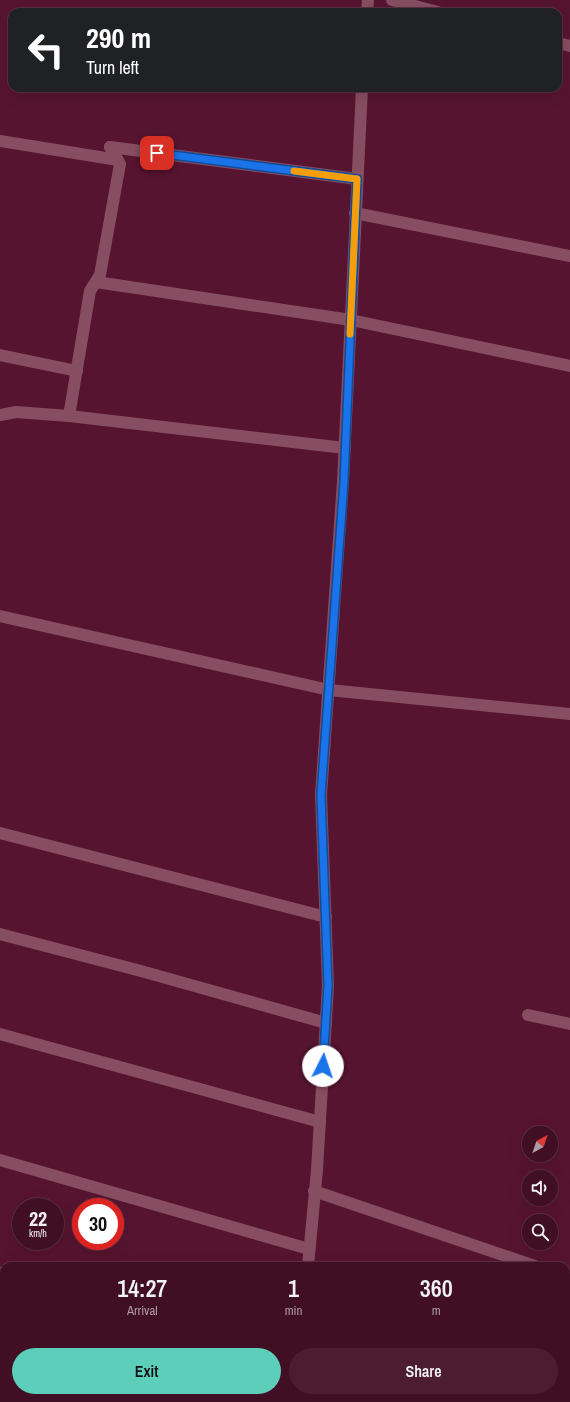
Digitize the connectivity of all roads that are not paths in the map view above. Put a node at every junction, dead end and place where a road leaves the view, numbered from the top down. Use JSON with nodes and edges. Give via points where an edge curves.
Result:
{"nodes":[{"id":1,"x":392,"y":0,"type":"edge"},
{"id":2,"x":423,"y":8,"type":"edge"},
{"id":3,"x":362,"y":92,"type":"edge"},
{"id":4,"x":0,"y":141,"type":"edge"},
{"id":5,"x":118,"y":160,"type":"junction"},
{"id":6,"x":357,"y":179,"type":"junction"},
{"id":7,"x":355,"y":213,"type":"junction"},
{"id":8,"x":570,"y":256,"type":"edge"},
{"id":9,"x":96,"y":282,"type":"junction"},
{"id":10,"x":351,"y":320,"type":"junction"},
{"id":11,"x":0,"y":355,"type":"edge"},
{"id":12,"x":570,"y":366,"type":"edge"},
{"id":13,"x":76,"y":371,"type":"junction"},
{"id":14,"x":0,"y":415,"type":"edge"},
{"id":15,"x":69,"y":416,"type":"junction"},
{"id":16,"x":345,"y":448,"type":"junction"},
{"id":17,"x":0,"y":616,"type":"edge"},
{"id":18,"x":329,"y":690,"type":"junction"},
{"id":19,"x":570,"y":714,"type":"edge"},
{"id":20,"x":0,"y":833,"type":"edge"},
{"id":21,"x":326,"y":917,"type":"junction"},
{"id":22,"x":0,"y":934,"type":"edge"},
{"id":23,"x":528,"y":1015,"type":"dead end"},
{"id":24,"x":326,"y":1023,"type":"junction"},
{"id":25,"x":570,"y":1024,"type":"edge"},
{"id":26,"x":0,"y":1034,"type":"edge"},
{"id":27,"x":320,"y":1122,"type":"junction"},
{"id":28,"x":0,"y":1160,"type":"edge"},
{"id":29,"x":314,"y":1191,"type":"junction"},
{"id":30,"x":309,"y":1250,"type":"junction"},
{"id":31,"x":308,"y":1262,"type":"edge"},
{"id":32,"x":523,"y":1262,"type":"edge"}],
"edges":[{"from":1,"to":2,"type":"street"},
{"from":3,"to":6,"type":"street"},
{"from":4,"to":5,"type":"street"},
{"from":5,"to":6,"type":"street","via":[[110,147]]},
{"from":5,"to":9,"type":"street","via":[[120,164],[100,275]]},
{"from":6,"to":7,"type":"street"},
{"from":7,"to":8,"type":"street"},
{"from":7,"to":10,"type":"street"},
{"from":9,"to":10,"type":"street"},
{"from":9,"to":13,"type":"street","via":[[90,291]]},
{"from":10,"to":12,"type":"street"},
{"from":10,"to":16,"type":"street"},
{"from":11,"to":13,"type":"street"},
{"from":13,"to":15,"type":"street"},
{"from":14,"to":15,"type":"street","via":[[16,412]]},
{"from":15,"to":16,"type":"street"},
{"from":16,"to":18,"type":"street"},
{"from":17,"to":18,"type":"street"},
{"from":18,"to":19,"type":"street"},
{"from":18,"to":21,"type":"street","via":[[321,795]]},
{"from":20,"to":21,"type":"street"},
{"from":21,"to":24,"type":"street"},
{"from":22,"to":24,"type":"street"},
{"from":23,"to":25,"type":"street"},
{"from":24,"to":27,"type":"street"},
{"from":26,"to":27,"type":"street"},
{"from":27,"to":29,"type":"street"},
{"from":28,"to":30,"type":"street"},
{"from":29,"to":30,"type":"street"},
{"from":29,"to":32,"type":"street"},
{"from":30,"to":31,"type":"street"}]}
